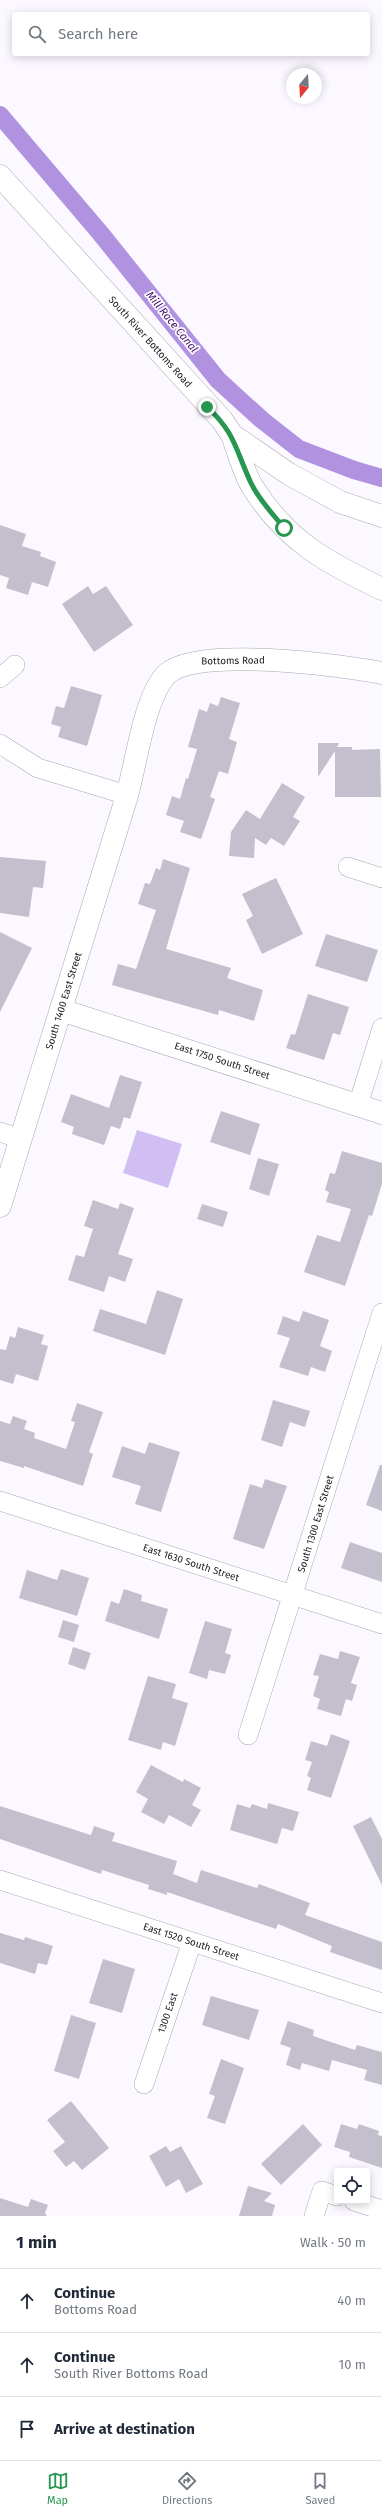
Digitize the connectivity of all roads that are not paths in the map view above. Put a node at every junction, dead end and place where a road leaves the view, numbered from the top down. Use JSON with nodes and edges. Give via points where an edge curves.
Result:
{"nodes":[{"id":1,"x":0,"y":176,"type":"edge"},
{"id":2,"x":232,"y":435,"type":"junction"},
{"id":3,"x":382,"y":516,"type":"edge"},
{"id":4,"x":382,"y":589,"type":"edge"},
{"id":5,"x":14,"y":665,"type":"dead end"},
{"id":6,"x":382,"y":673,"type":"edge"},
{"id":7,"x":0,"y":678,"type":"edge"},
{"id":8,"x":0,"y":744,"type":"edge"},
{"id":9,"x":127,"y":795,"type":"junction"},
{"id":10,"x":348,"y":867,"type":"dead end"},
{"id":11,"x":382,"y":878,"type":"edge"},
{"id":12,"x":61,"y":1010,"type":"junction"},
{"id":13,"x":382,"y":1028,"type":"edge"},
{"id":14,"x":358,"y":1105,"type":"junction"},
{"id":15,"x":382,"y":1113,"type":"edge"},
{"id":16,"x":10,"y":1136,"type":"edge"},
{"id":17,"x":0,"y":1206,"type":"edge"},
{"id":18,"x":382,"y":1313,"type":"edge"},
{"id":19,"x":0,"y":1501,"type":"edge"},
{"id":20,"x":293,"y":1596,"type":"junction"},
{"id":21,"x":382,"y":1624,"type":"edge"},
{"id":22,"x":248,"y":1735,"type":"dead end"},
{"id":23,"x":0,"y":1880,"type":"edge"},
{"id":24,"x":192,"y":1942,"type":"junction"},
{"id":25,"x":382,"y":2003,"type":"edge"},
{"id":26,"x":144,"y":2084,"type":"dead end"},
{"id":27,"x":330,"y":2193,"type":"edge"},
{"id":28,"x":363,"y":2204,"type":"edge"},
{"id":29,"x":382,"y":2210,"type":"edge"},
{"id":30,"x":314,"y":2216,"type":"edge"}],
"edges":[{"from":1,"to":2,"type":"street","name":"South River Bottoms Road","via":[[222,420]]},
{"from":2,"to":3,"type":"street","name":"South River Bottoms Road","via":[[320,492]]},
{"from":2,"to":4,"type":"street","via":[[252,484],[284,528],[316,555]]},
{"from":5,"to":7,"type":"street"},
{"from":6,"to":9,"type":"street","name":"Bottoms Road","via":[[338,664],[290,660],[198,660],[168,673],[153,692]]},
{"from":8,"to":9,"type":"street","via":[[38,768]]},
{"from":9,"to":12,"type":"street","name":"South 1400 East Street"},
{"from":10,"to":11,"type":"street"},
{"from":12,"to":14,"type":"street","name":"East 1750 South Street"},
{"from":12,"to":16,"type":"street","name":"South 1400 East Street"},
{"from":13,"to":14,"type":"street"},
{"from":14,"to":15,"type":"street","name":"East 1750 South Street"},
{"from":16,"to":17,"type":"street","name":"South 1400 East Street"},
{"from":18,"to":20,"type":"street","name":"South 1300 East Street"},
{"from":19,"to":20,"type":"street","name":"East 1630 South Street"},
{"from":20,"to":21,"type":"street","name":"East 1630 South Street"},
{"from":20,"to":22,"type":"street","name":"South 1300 East Street"},
{"from":23,"to":24,"type":"street","name":"East 1520 South Street"},
{"from":24,"to":25,"type":"street","name":"East 1520 South Street"},
{"from":24,"to":26,"type":"street","name":"1300 East"},
{"from":27,"to":30,"type":"street"},
{"from":28,"to":29,"type":"street"}]}
